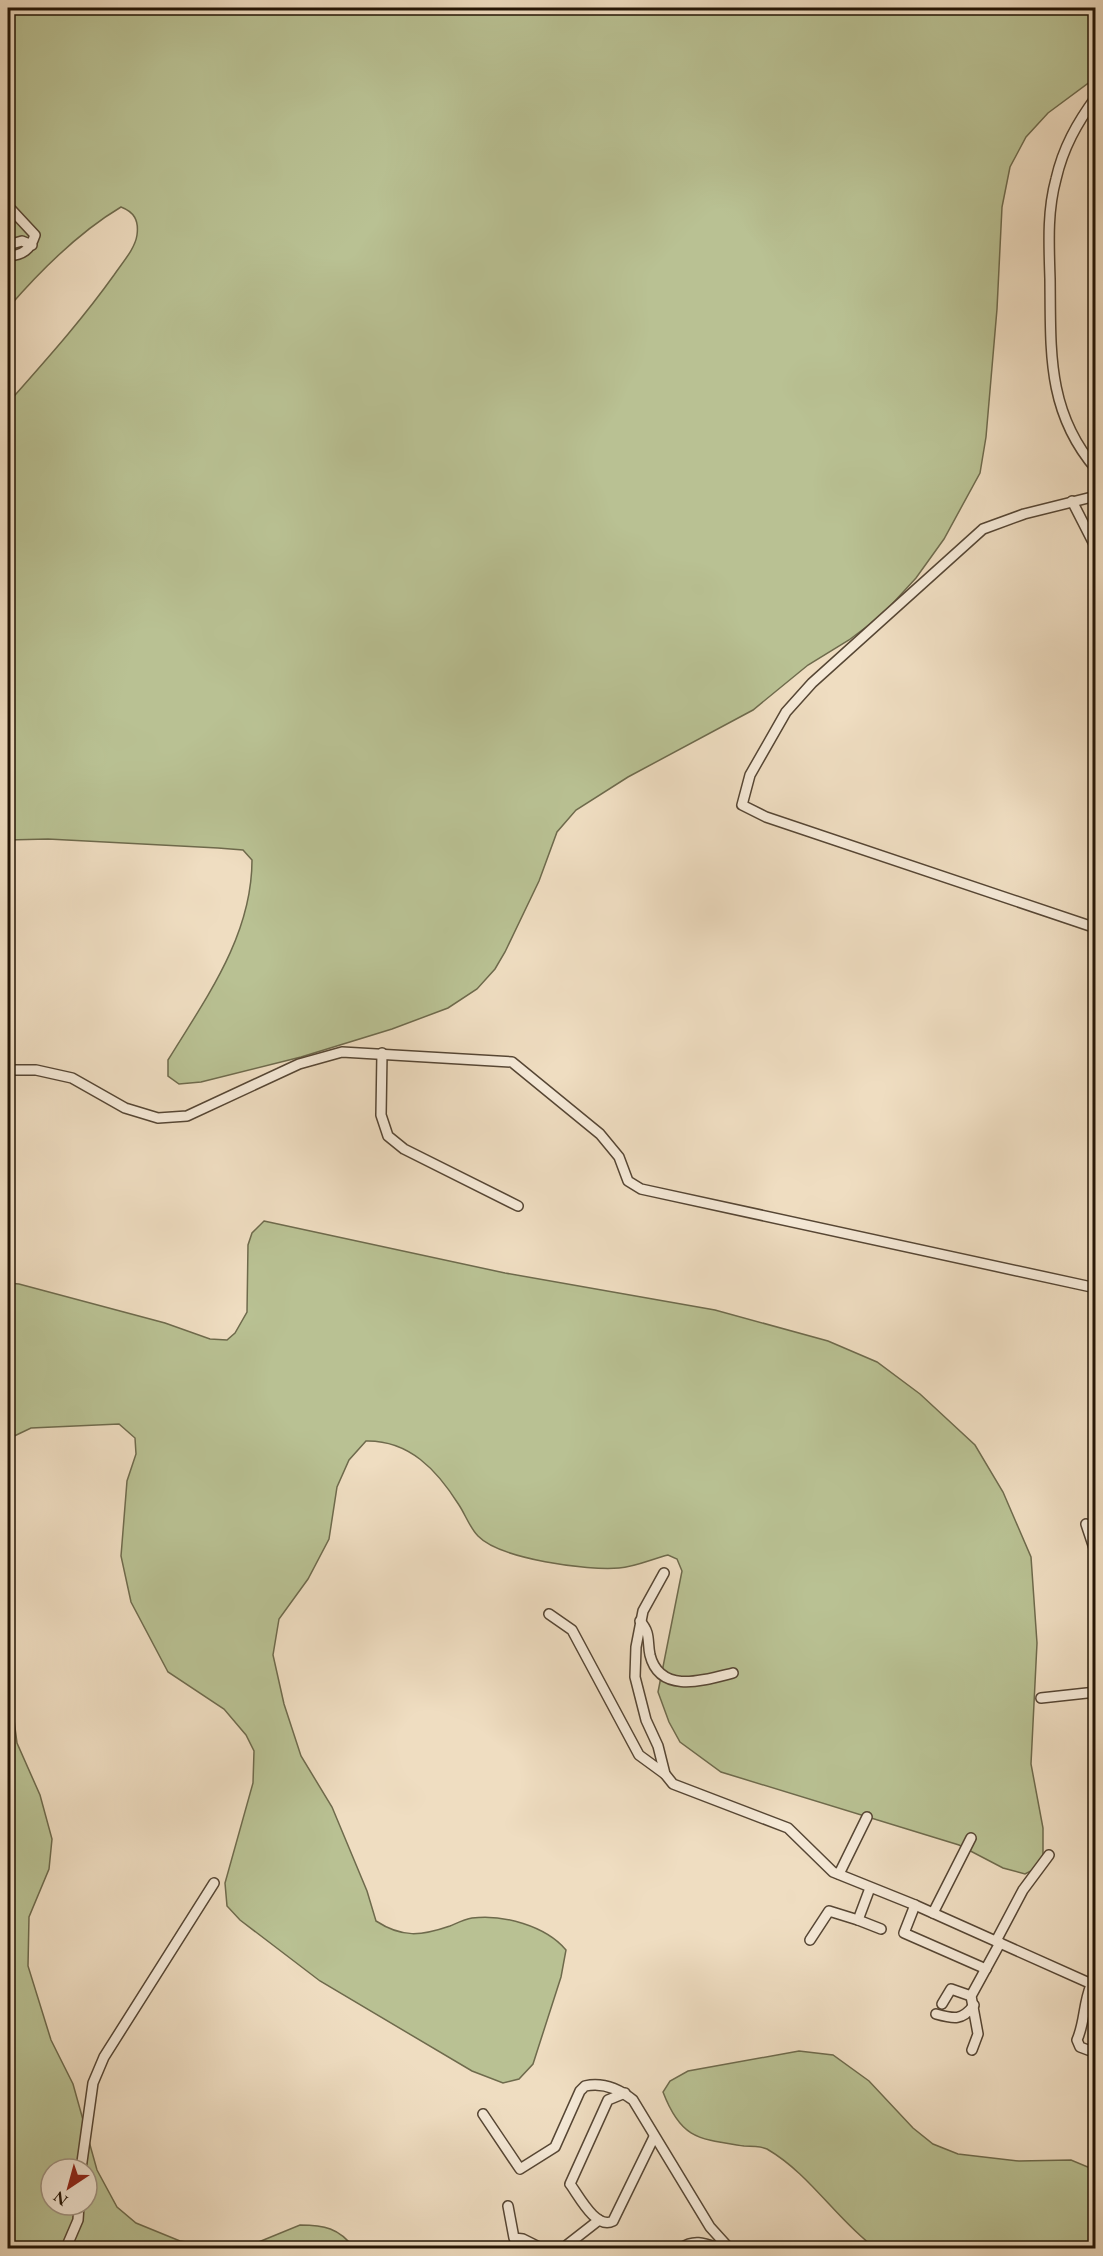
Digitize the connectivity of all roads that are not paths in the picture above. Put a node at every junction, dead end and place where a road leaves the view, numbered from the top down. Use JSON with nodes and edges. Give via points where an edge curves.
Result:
{"nodes":[{"id":1,"x":1095,"y":98,"type":"edge"},
{"id":2,"x":8,"y":206,"type":"edge"},
{"id":3,"x":8,"y":245,"type":"edge"},
{"id":4,"x":32,"y":245,"type":"junction"},
{"id":5,"x":8,"y":256,"type":"edge"},
{"id":6,"x":1095,"y":469,"type":"edge"},
{"id":7,"x":1095,"y":496,"type":"edge"},
{"id":8,"x":1072,"y":501,"type":"junction"},
{"id":9,"x":1095,"y":548,"type":"edge"},
{"id":10,"x":1095,"y":928,"type":"edge"},
{"id":11,"x":382,"y":1053,"type":"junction"},
{"id":12,"x":8,"y":1070,"type":"edge"},
{"id":13,"x":518,"y":1206,"type":"dead end"},
{"id":14,"x":1095,"y":1288,"type":"edge"},
{"id":15,"x":1086,"y":1524,"type":"dead end"},
{"id":16,"x":1095,"y":1554,"type":"edge"},
{"id":17,"x":664,"y":1573,"type":"dead end"},
{"id":18,"x":549,"y":1614,"type":"dead end"},
{"id":19,"x":640,"y":1621,"type":"junction"},
{"id":20,"x":733,"y":1673,"type":"dead end"},
{"id":21,"x":1095,"y":1692,"type":"edge"},
{"id":22,"x":1041,"y":1698,"type":"dead end"},
{"id":23,"x":666,"y":1774,"type":"junction"},
{"id":24,"x":867,"y":1817,"type":"dead end"},
{"id":25,"x":971,"y":1838,"type":"dead end"},
{"id":26,"x":1049,"y":1855,"type":"dead end"},
{"id":27,"x":839,"y":1874,"type":"junction"},
{"id":28,"x":214,"y":1883,"type":"dead end"},
{"id":29,"x":870,"y":1888,"type":"junction"},
{"id":30,"x":915,"y":1905,"type":"junction"},
{"id":31,"x":933,"y":1913,"type":"junction"},
{"id":32,"x":858,"y":1920,"type":"junction"},
{"id":33,"x":881,"y":1929,"type":"dead end"},
{"id":34,"x":810,"y":1940,"type":"dead end"},
{"id":35,"x":998,"y":1942,"type":"junction"},
{"id":36,"x":986,"y":1969,"type":"junction"},
{"id":37,"x":1093,"y":1985,"type":"edge"},
{"id":38,"x":973,"y":2000,"type":"junction"},
{"id":39,"x":942,"y":2004,"type":"dead end"},
{"id":40,"x":936,"y":2014,"type":"dead end"},
{"id":41,"x":972,"y":2050,"type":"dead end"},
{"id":42,"x":1095,"y":2053,"type":"edge"},
{"id":43,"x":624,"y":2093,"type":"junction"},
{"id":44,"x":483,"y":2115,"type":"dead end"},
{"id":45,"x":654,"y":2137,"type":"junction"},
{"id":46,"x":83,"y":2157,"type":"edge"},
{"id":47,"x":508,"y":2206,"type":"dead end"},
{"id":48,"x":78,"y":2217,"type":"edge"},
{"id":49,"x":599,"y":2220,"type":"junction"},
{"id":50,"x":66,"y":2248,"type":"edge"},
{"id":51,"x":541,"y":2248,"type":"edge"},
{"id":52,"x":567,"y":2248,"type":"edge"},
{"id":53,"x":681,"y":2248,"type":"edge"},
{"id":54,"x":718,"y":2248,"type":"edge"},
{"id":55,"x":729,"y":2248,"type":"edge"}],
"edges":[{"from":1,"to":6,"type":"street","via":[[1064,152],[1048,219],[1051,369],[1065,418]]},
{"from":2,"to":4,"type":"street","via":[[35,235]]},
{"from":3,"to":4,"type":"street","via":[[22,241]]},
{"from":4,"to":5,"type":"street","via":[[21,255]]},
{"from":7,"to":8,"type":"street"},
{"from":8,"to":9,"type":"street"},
{"from":8,"to":10,"type":"street","via":[[983,528],[812,683],[786,712],[750,775],[742,805],[766,817]]},
{"from":11,"to":12,"type":"street","via":[[342,1052],[299,1064],[188,1116],[158,1118],[125,1108],[72,1078],[36,1070]]},
{"from":11,"to":13,"type":"street","via":[[381,1115],[388,1136],[404,1149]]},
{"from":11,"to":14,"type":"street","via":[[512,1062],[600,1134],[619,1157],[628,1181],[641,1189]]},
{"from":15,"to":16,"type":"street"},
{"from":17,"to":19,"type":"street"},
{"from":18,"to":23,"type":"street","via":[[572,1630],[639,1755]]},
{"from":19,"to":20,"type":"street","via":[[647,1629],[653,1666],[666,1678],[688,1682]]},
{"from":19,"to":23,"type":"street","via":[[635,1677]]},
{"from":21,"to":22,"type":"street"},
{"from":23,"to":27,"type":"street","via":[[673,1785],[788,1828],[820,1861]]},
{"from":24,"to":27,"type":"street"},
{"from":25,"to":31,"type":"street"},
{"from":26,"to":35,"type":"street","via":[[1023,1890]]},
{"from":27,"to":29,"type":"street"},
{"from":28,"to":46,"type":"street","via":[[104,2057],[93,2083]]},
{"from":29,"to":30,"type":"street"},
{"from":29,"to":32,"type":"street"},
{"from":30,"to":31,"type":"street"},
{"from":30,"to":36,"type":"street","via":[[904,1933]]},
{"from":31,"to":35,"type":"street"},
{"from":32,"to":33,"type":"street"},
{"from":32,"to":34,"type":"street","via":[[829,1911]]},
{"from":35,"to":36,"type":"street"},
{"from":35,"to":37,"type":"street"},
{"from":36,"to":38,"type":"street"},
{"from":37,"to":42,"type":"street","via":[[1083,2004],[1077,2040],[1080,2047]]},
{"from":38,"to":39,"type":"street","via":[[951,1989]]},
{"from":38,"to":40,"type":"street","via":[[966,2016],[959,2019]]},
{"from":38,"to":41,"type":"street","via":[[978,2034]]},
{"from":43,"to":44,"type":"street","via":[[608,2086],[585,2086],[555,2146],[520,2169]]},
{"from":43,"to":45,"type":"street","via":[[633,2100]]},
{"from":43,"to":49,"type":"street","via":[[608,2100],[570,2184]]},
{"from":45,"to":49,"type":"street","via":[[613,2221],[611,2224]]},
{"from":45,"to":55,"type":"street","via":[[710,2227]]},
{"from":47,"to":51,"type":"street","via":[[514,2238]]},
{"from":48,"to":50,"type":"street"},
{"from":49,"to":52,"type":"street"},
{"from":53,"to":54,"type":"street","via":[[701,2242]]}]}
